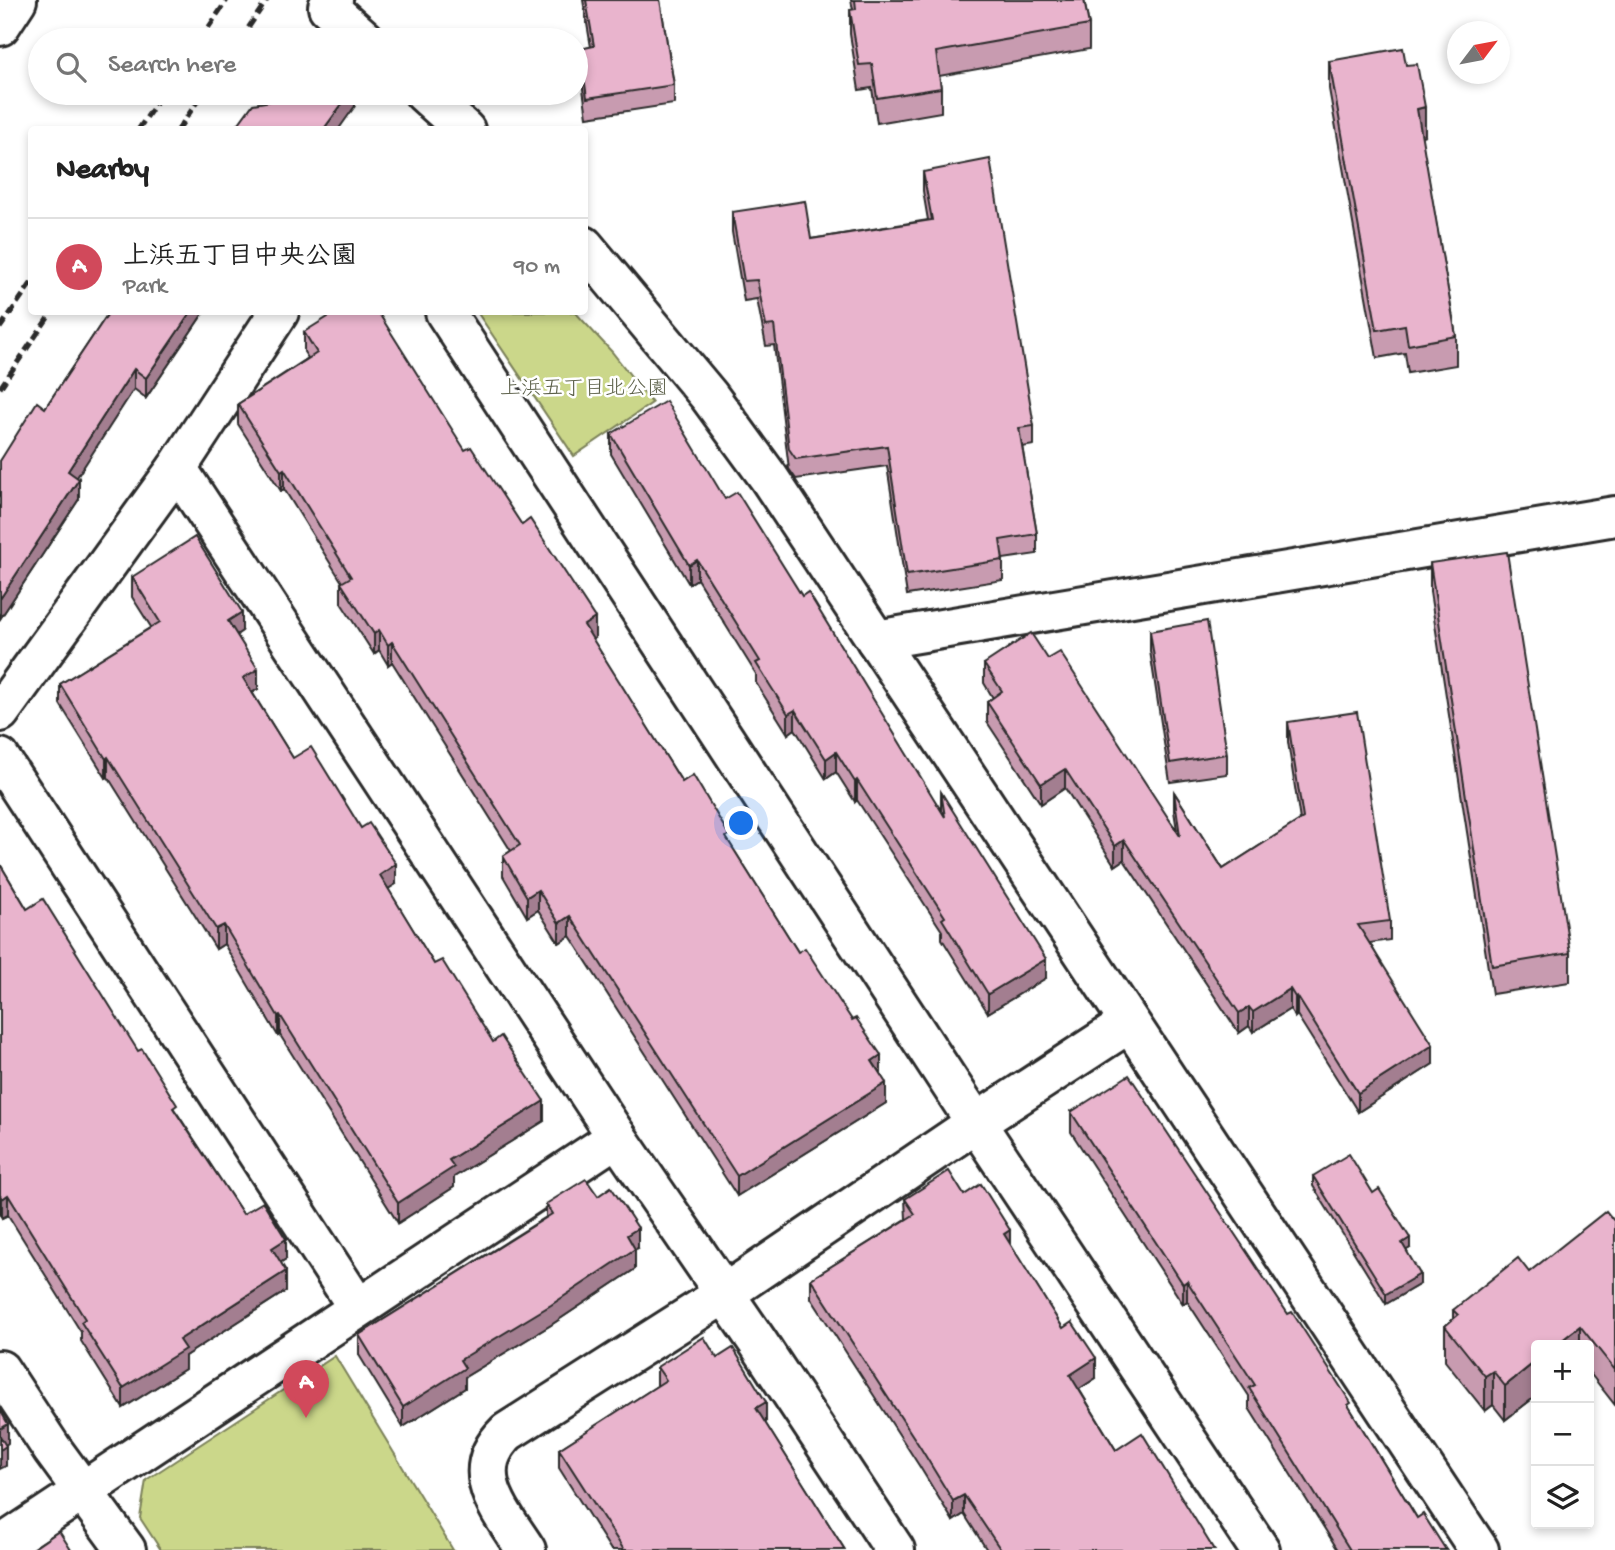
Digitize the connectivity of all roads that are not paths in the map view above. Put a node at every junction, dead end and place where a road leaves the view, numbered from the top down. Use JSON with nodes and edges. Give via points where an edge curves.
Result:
{"nodes":[{"id":1,"x":17,"y":0,"type":"edge"},
{"id":2,"x":333,"y":0,"type":"edge"},
{"id":3,"x":0,"y":26,"type":"edge"},
{"id":4,"x":352,"y":28,"type":"edge"},
{"id":5,"x":437,"y":105,"type":"edge"},
{"id":6,"x":461,"y":126,"type":"edge"},
{"id":7,"x":588,"y":251,"type":"edge"},
{"id":8,"x":277,"y":315,"type":"edge"},
{"id":9,"x":447,"y":315,"type":"edge"},
{"id":10,"x":177,"y":468,"type":"junction"},
{"id":11,"x":1615,"y":516,"type":"edge"},
{"id":12,"x":876,"y":640,"type":"junction"},
{"id":13,"x":0,"y":712,"type":"edge"},
{"id":14,"x":0,"y":758,"type":"edge"},
{"id":15,"x":1129,"y":1023,"type":"junction"},
{"id":16,"x":976,"y":1123,"type":"junction"},
{"id":17,"x":617,"y":1137,"type":"junction"},
{"id":18,"x":724,"y":1294,"type":"junction"},
{"id":19,"x":358,"y":1308,"type":"junction"},
{"id":20,"x":0,"y":1370,"type":"edge"},
{"id":21,"x":83,"y":1491,"type":"junction"},
{"id":22,"x":0,"y":1546,"type":"edge"},
{"id":23,"x":126,"y":1550,"type":"edge"},
{"id":24,"x":526,"y":1550,"type":"edge"},
{"id":25,"x":895,"y":1550,"type":"edge"},
{"id":26,"x":1260,"y":1550,"type":"edge"},
{"id":27,"x":1479,"y":1550,"type":"edge"}],
"edges":[{"from":1,"to":3,"type":"street"},
{"from":2,"to":4,"type":"street","via":[[328,7]]},
{"from":5,"to":6,"type":"street"},
{"from":7,"to":12,"type":"street","via":[[709,396]]},
{"from":8,"to":10,"type":"street"},
{"from":9,"to":16,"type":"street"},
{"from":10,"to":13,"type":"street"},
{"from":10,"to":17,"type":"street"},
{"from":11,"to":12,"type":"street"},
{"from":12,"to":15,"type":"street"},
{"from":14,"to":19,"type":"street"},
{"from":15,"to":16,"type":"street"},
{"from":15,"to":27,"type":"street"},
{"from":16,"to":18,"type":"street"},
{"from":16,"to":26,"type":"street"},
{"from":17,"to":18,"type":"street"},
{"from":17,"to":19,"type":"street"},
{"from":18,"to":24,"type":"street","via":[[507,1432],[492,1448],[487,1482]]},
{"from":18,"to":25,"type":"street"},
{"from":19,"to":21,"type":"street"},
{"from":20,"to":21,"type":"street"},
{"from":21,"to":22,"type":"street"},
{"from":21,"to":23,"type":"street"}]}
